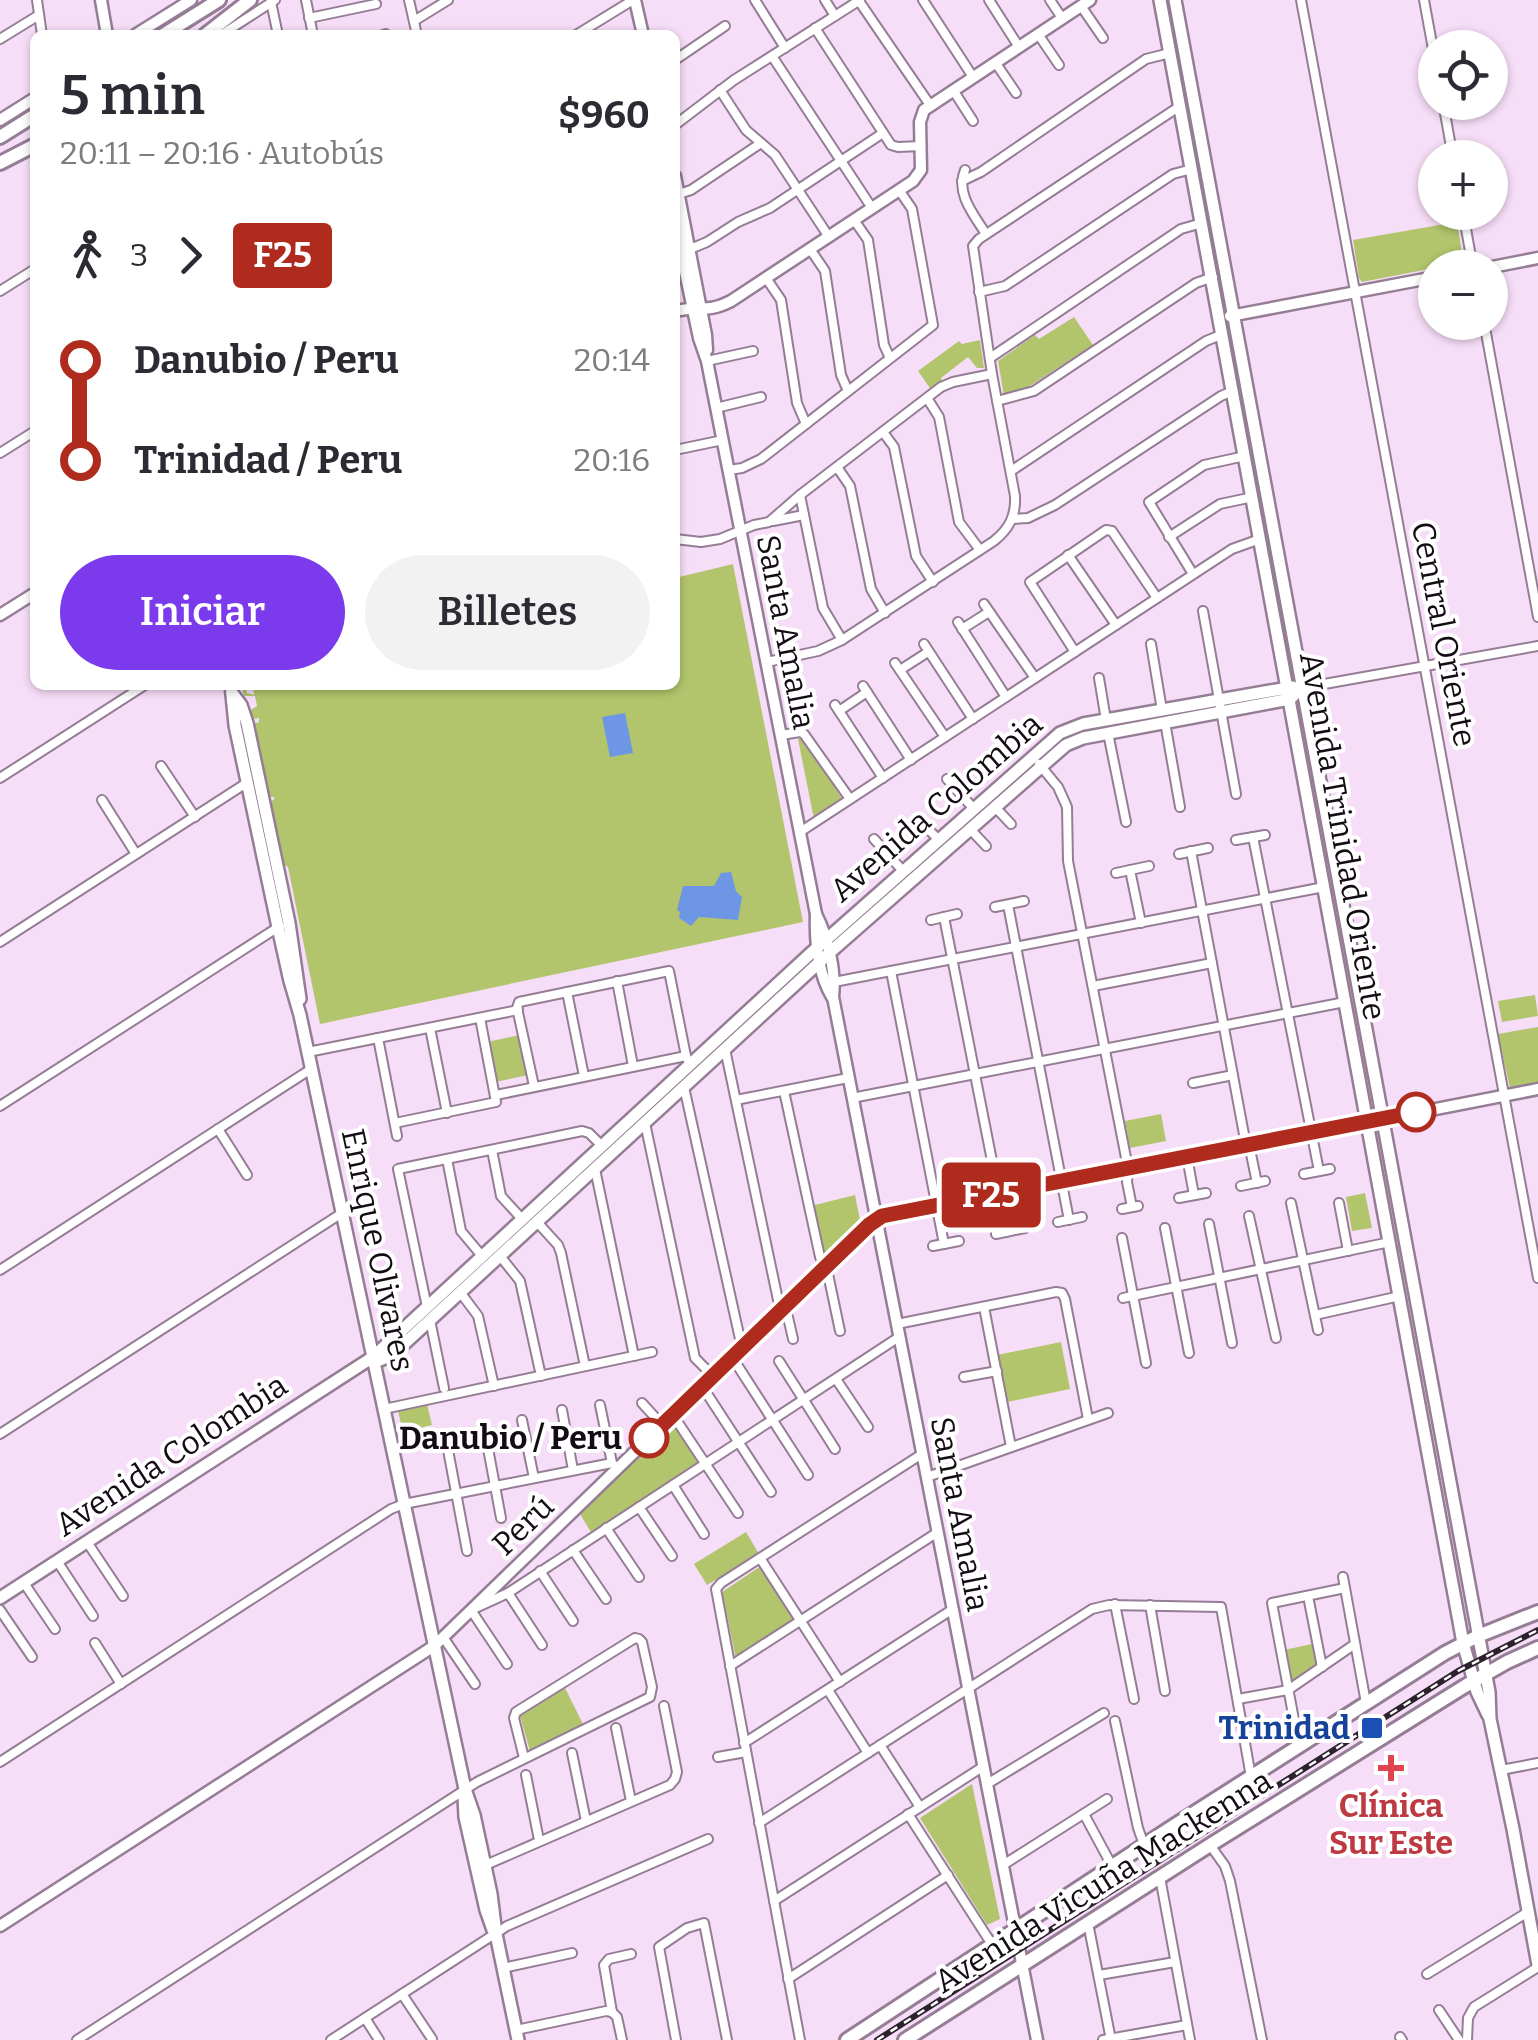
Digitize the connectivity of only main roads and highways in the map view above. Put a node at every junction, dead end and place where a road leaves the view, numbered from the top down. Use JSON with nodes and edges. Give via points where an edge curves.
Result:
{"nodes":[{"id":1,"x":219,"y":0,"type":"edge"},
{"id":2,"x":250,"y":0,"type":"edge"},
{"id":3,"x":1160,"y":0,"type":"edge"},
{"id":4,"x":1175,"y":0,"type":"edge"},
{"id":5,"x":171,"y":30,"type":"edge"},
{"id":6,"x":211,"y":30,"type":"edge"},
{"id":7,"x":30,"y":118,"type":"edge"},
{"id":8,"x":0,"y":137,"type":"edge"},
{"id":9,"x":30,"y":148,"type":"edge"},
{"id":10,"x":0,"y":163,"type":"edge"},
{"id":11,"x":1227,"y":316,"type":"junction"},
{"id":12,"x":1308,"y":687,"type":"junction"},
{"id":13,"x":233,"y":690,"type":"edge"},
{"id":14,"x":1288,"y":693,"type":"junction"},
{"id":15,"x":1036,"y":762,"type":"junction"},
{"id":16,"x":823,"y":951,"type":"junction"},
{"id":17,"x":428,"y":1314,"type":"junction"},
{"id":18,"x":372,"y":1357,"type":"junction"},
{"id":19,"x":0,"y":1598,"type":"edge"},
{"id":20,"x":1538,"y":1612,"type":"edge"},
{"id":21,"x":1478,"y":1636,"type":"junction"},
{"id":22,"x":1463,"y":1643,"type":"junction"},
{"id":23,"x":1538,"y":1648,"type":"edge"},
{"id":24,"x":1480,"y":1677,"type":"junction"},
{"id":25,"x":1535,"y":1930,"type":"edge"},
{"id":26,"x":1538,"y":1966,"type":"edge"},
{"id":27,"x":517,"y":2035,"type":"edge"},
{"id":28,"x":847,"y":2040,"type":"edge"},
{"id":29,"x":905,"y":2040,"type":"edge"}],
"edges":[{"from":1,"to":5,"type":"main road"},
{"from":2,"to":6,"type":"main road"},
{"from":3,"to":11,"type":"main road","name":"Avenida Trinidad Oriente","via":[[1212,277]]},
{"from":4,"to":11,"type":"main road","name":"Avenida Trinidad Oriente"},
{"from":7,"to":8,"type":"main road"},
{"from":9,"to":10,"type":"main road"},
{"from":11,"to":12,"type":"main road","name":"Avenida Trinidad Oriente"},
{"from":11,"to":14,"type":"main road","name":"Avenida Trinidad Oriente","via":[[1223,334]]},
{"from":12,"to":14,"type":"main road","name":"Avenida Colombia"},
{"from":12,"to":21,"type":"main road","name":"Avenida Trinidad Oriente"},
{"from":13,"to":18,"type":"main road","name":"Enrique Olivares","via":[[244,712]]},
{"from":14,"to":15,"type":"main road","name":"Avenida Colombia","via":[[1066,730]]},
{"from":14,"to":22,"type":"main road","name":"Avenida Trinidad Oriente"},
{"from":15,"to":16,"type":"main road","name":"Avenida Colombia","via":[[995,807]]},
{"from":15,"to":16,"type":"main road","name":"Avenida Colombia","via":[[974,808]]},
{"from":16,"to":17,"type":"main road","name":"Avenida Colombia","via":[[595,1169]]},
{"from":16,"to":17,"type":"main road","name":"Avenida Colombia","via":[[688,1060]]},
{"from":17,"to":18,"type":"main road","name":"Avenida Colombia","via":[[390,1357]]},
{"from":18,"to":19,"type":"main road","name":"Avenida Colombia"},
{"from":18,"to":27,"type":"main road","name":"Enrique Olivares","via":[[438,1641],[464,1810]]},
{"from":20,"to":21,"type":"main road"},
{"from":21,"to":22,"type":"main road"},
{"from":21,"to":24,"type":"main road","name":"Avenida Trinidad Oriente"},
{"from":22,"to":24,"type":"main road","name":"Avenida Trinidad Oriente"},
{"from":22,"to":28,"type":"main road"},
{"from":23,"to":24,"type":"main road","name":"Avenida Vicuña Mackenna"},
{"from":24,"to":25,"type":"main road"},
{"from":24,"to":29,"type":"main road","name":"Avenida Vicuña Mackenna"},
{"from":25,"to":26,"type":"main road"}]}
